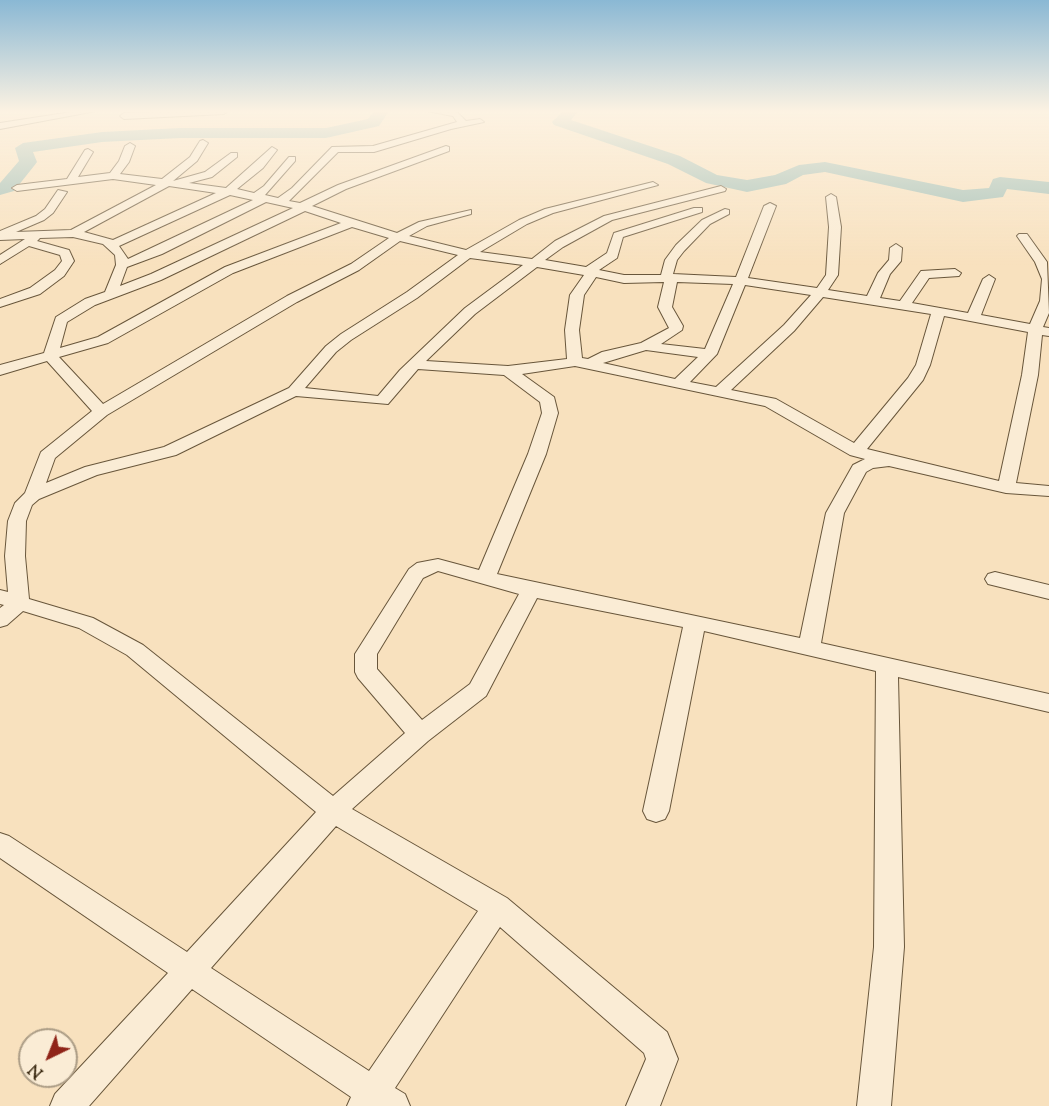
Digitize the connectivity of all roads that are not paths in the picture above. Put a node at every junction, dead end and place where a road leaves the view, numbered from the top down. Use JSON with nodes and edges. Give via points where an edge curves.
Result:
{"nodes":[{"id":1,"x":82,"y":163,"type":"edge"},
{"id":2,"x":124,"y":163,"type":"edge"},
{"id":3,"x":190,"y":163,"type":"edge"},
{"id":4,"x":223,"y":163,"type":"edge"},
{"id":5,"x":262,"y":163,"type":"edge"},
{"id":6,"x":289,"y":163,"type":"edge"},
{"id":7,"x":322,"y":163,"type":"edge"},
{"id":8,"x":409,"y":163,"type":"edge"},
{"id":9,"x":113,"y":176,"type":"junction"},
{"id":10,"x":70,"y":182,"type":"junction"},
{"id":11,"x":169,"y":184,"type":"junction"},
{"id":12,"x":653,"y":185,"type":"dead end"},
{"id":13,"x":17,"y":188,"type":"dead end"},
{"id":14,"x":721,"y":189,"type":"dead end"},
{"id":15,"x":229,"y":191,"type":"junction"},
{"id":16,"x":62,"y":192,"type":"dead end"},
{"id":17,"x":831,"y":197,"type":"dead end"},
{"id":18,"x":259,"y":198,"type":"junction"},
{"id":19,"x":280,"y":202,"type":"junction"},
{"id":20,"x":770,"y":206,"type":"dead end"},
{"id":21,"x":301,"y":208,"type":"junction"},
{"id":22,"x":698,"y":210,"type":"dead end"},
{"id":23,"x":467,"y":212,"type":"dead end"},
{"id":24,"x":725,"y":212,"type":"dead end"},
{"id":25,"x":352,"y":223,"type":"junction"},
{"id":26,"x":73,"y":233,"type":"junction"},
{"id":27,"x":0,"y":235,"type":"edge"},
{"id":28,"x":1023,"y":236,"type":"dead end"},
{"id":29,"x":398,"y":237,"type":"junction"},
{"id":30,"x":31,"y":239,"type":"junction"},
{"id":31,"x":112,"y":245,"type":"junction"},
{"id":32,"x":896,"y":248,"type":"dead end"},
{"id":33,"x":158,"y":251,"type":"junction"},
{"id":34,"x":468,"y":254,"type":"junction"},
{"id":35,"x":196,"y":258,"type":"junction"},
{"id":36,"x":0,"y":260,"type":"edge"},
{"id":37,"x":535,"y":263,"type":"junction"},
{"id":38,"x":122,"y":265,"type":"junction"},
{"id":39,"x":229,"y":270,"type":"junction"},
{"id":40,"x":590,"y":273,"type":"junction"},
{"id":41,"x":956,"y":273,"type":"dead end"},
{"id":42,"x":669,"y":278,"type":"junction"},
{"id":43,"x":989,"y":279,"type":"dead end"},
{"id":44,"x":742,"y":281,"type":"junction"},
{"id":45,"x":820,"y":293,"type":"junction"},
{"id":46,"x":110,"y":295,"type":"junction"},
{"id":47,"x":872,"y":301,"type":"junction"},
{"id":48,"x":0,"y":303,"type":"edge"},
{"id":49,"x":903,"y":306,"type":"junction"},
{"id":50,"x":939,"y":311,"type":"junction"},
{"id":51,"x":973,"y":318,"type":"junction"},
{"id":52,"x":1042,"y":331,"type":"edge"},
{"id":53,"x":646,"y":346,"type":"junction"},
{"id":54,"x":710,"y":354,"type":"junction"},
{"id":55,"x":50,"y":356,"type":"junction"},
{"id":56,"x":583,"y":363,"type":"junction"},
{"id":57,"x":415,"y":364,"type":"junction"},
{"id":58,"x":0,"y":370,"type":"edge"},
{"id":59,"x":508,"y":371,"type":"junction"},
{"id":60,"x":680,"y":383,"type":"junction"},
{"id":61,"x":294,"y":391,"type":"junction"},
{"id":62,"x":721,"y":391,"type":"junction"},
{"id":63,"x":101,"y":412,"type":"junction"},
{"id":64,"x":856,"y":451,"type":"junction"},
{"id":65,"x":904,"y":464,"type":"junction"},
{"id":66,"x":1006,"y":488,"type":"junction"},
{"id":67,"x":1049,"y":491,"type":"edge"},
{"id":68,"x":33,"y":495,"type":"junction"},
{"id":69,"x":485,"y":578,"type":"junction"},
{"id":70,"x":995,"y":579,"type":"dead end"},
{"id":71,"x":531,"y":590,"type":"junction"},
{"id":72,"x":1049,"y":592,"type":"edge"},
{"id":73,"x":9,"y":600,"type":"edge"},
{"id":74,"x":0,"y":620,"type":"edge"},
{"id":75,"x":695,"y":622,"type":"junction"},
{"id":76,"x":810,"y":649,"type":"junction"},
{"id":77,"x":888,"y":668,"type":"junction"},
{"id":78,"x":1049,"y":703,"type":"edge"},
{"id":79,"x":420,"y":734,"type":"junction"},
{"id":80,"x":333,"y":811,"type":"junction"},
{"id":81,"x":656,"y":811,"type":"dead end"},
{"id":82,"x":0,"y":844,"type":"edge"},
{"id":83,"x":497,"y":907,"type":"junction"},
{"id":84,"x":189,"y":970,"type":"junction"},
{"id":85,"x":377,"y":1101,"type":"edge"},
{"id":86,"x":67,"y":1106,"type":"edge"},
{"id":87,"x":643,"y":1106,"type":"edge"},
{"id":88,"x":874,"y":1106,"type":"edge"}],
"edges":[{"from":1,"to":10,"type":"street"},
{"from":2,"to":9,"type":"street"},
{"from":3,"to":11,"type":"street"},
{"from":4,"to":11,"type":"street","via":[[208,175]]},
{"from":5,"to":15,"type":"street"},
{"from":6,"to":18,"type":"street"},
{"from":7,"to":19,"type":"street"},
{"from":8,"to":21,"type":"street","via":[[342,187]]},
{"from":9,"to":10,"type":"street"},
{"from":9,"to":11,"type":"street"},
{"from":10,"to":13,"type":"street"},
{"from":11,"to":15,"type":"street"},
{"from":11,"to":26,"type":"street"},
{"from":12,"to":34,"type":"street","via":[[549,211]]},
{"from":14,"to":37,"type":"street","via":[[608,218],[559,244]]},
{"from":15,"to":18,"type":"street"},
{"from":15,"to":31,"type":"street"},
{"from":16,"to":27,"type":"street","via":[[50,211],[40,218]]},
{"from":17,"to":45,"type":"street","via":[[835,227],[832,275]]},
{"from":18,"to":19,"type":"street"},
{"from":18,"to":33,"type":"street"},
{"from":19,"to":21,"type":"street"},
{"from":20,"to":44,"type":"street"},
{"from":21,"to":25,"type":"street"},
{"from":21,"to":35,"type":"street"},
{"from":22,"to":40,"type":"street","via":[[618,235],[613,255]]},
{"from":23,"to":29,"type":"street","via":[[423,224]]},
{"from":24,"to":42,"type":"street","via":[[706,222],[680,248],[671,260]]},
{"from":25,"to":29,"type":"street"},
{"from":25,"to":39,"type":"street"},
{"from":26,"to":30,"type":"street"},
{"from":26,"to":31,"type":"street","via":[[99,237]]},
{"from":27,"to":30,"type":"street"},
{"from":28,"to":52,"type":"street","via":[[1048,279]]},
{"from":29,"to":34,"type":"street"},
{"from":29,"to":63,"type":"street","via":[[355,267],[292,299]]},
{"from":30,"to":36,"type":"street"},
{"from":30,"to":48,"type":"street","via":[[65,253],[68,261],[60,273],[35,291]]},
{"from":31,"to":38,"type":"street","via":[[121,254]]},
{"from":32,"to":47,"type":"street","via":[[895,261],[884,273]]},
{"from":33,"to":35,"type":"street"},
{"from":33,"to":38,"type":"street"},
{"from":34,"to":37,"type":"street"},
{"from":34,"to":61,"type":"street","via":[[346,337]]},
{"from":35,"to":39,"type":"street"},
{"from":35,"to":46,"type":"street"},
{"from":37,"to":40,"type":"street"},
{"from":37,"to":57,"type":"street","via":[[470,311]]},
{"from":38,"to":46,"type":"street"},
{"from":39,"to":55,"type":"street","via":[[103,340]]},
{"from":40,"to":42,"type":"street","via":[[624,279]]},
{"from":40,"to":56,"type":"street","via":[[577,295],[572,330]]},
{"from":41,"to":49,"type":"street","via":[[925,274]]},
{"from":42,"to":44,"type":"street"},
{"from":42,"to":53,"type":"street","via":[[664,307],[675,330]]},
{"from":43,"to":51,"type":"street"},
{"from":44,"to":45,"type":"street"},
{"from":44,"to":54,"type":"street"},
{"from":45,"to":47,"type":"street"},
{"from":45,"to":62,"type":"street","via":[[789,328]]},
{"from":46,"to":55,"type":"street","via":[[61,320]]},
{"from":47,"to":49,"type":"street"},
{"from":49,"to":50,"type":"street"},
{"from":50,"to":51,"type":"street"},
{"from":50,"to":64,"type":"street","via":[[915,380]]},
{"from":51,"to":52,"type":"street"},
{"from":52,"to":66,"type":"street"},
{"from":53,"to":54,"type":"street"},
{"from":53,"to":56,"type":"street"},
{"from":54,"to":60,"type":"street"},
{"from":55,"to":58,"type":"street"},
{"from":55,"to":63,"type":"street"},
{"from":56,"to":59,"type":"street"},
{"from":56,"to":60,"type":"street"},
{"from":57,"to":59,"type":"street"},
{"from":57,"to":61,"type":"street","via":[[382,401]]},
{"from":59,"to":69,"type":"street","via":[[548,400],[550,413]]},
{"from":60,"to":62,"type":"street"},
{"from":61,"to":68,"type":"street","via":[[170,451],[91,471]]},
{"from":62,"to":64,"type":"street","via":[[770,402]]},
{"from":63,"to":68,"type":"street","via":[[47,456]]},
{"from":64,"to":65,"type":"street"},
{"from":65,"to":66,"type":"street"},
{"from":65,"to":76,"type":"street","via":[[881,460],[868,463],[859,469],[841,499],[835,513]]},
{"from":66,"to":67,"type":"street"},
{"from":68,"to":73,"type":"street","via":[[24,503],[17,521]]},
{"from":69,"to":71,"type":"street"},
{"from":69,"to":79,"type":"street","via":[[438,565],[424,568],[416,574],[366,654],[366,672]]},
{"from":70,"to":72,"type":"street"},
{"from":71,"to":75,"type":"street"},
{"from":71,"to":79,"type":"street","via":[[478,690]]},
{"from":73,"to":74,"type":"street"},
{"from":73,"to":80,"type":"street","via":[[86,623],[135,650]]},
{"from":75,"to":76,"type":"street"},
{"from":75,"to":81,"type":"street"},
{"from":76,"to":77,"type":"street"},
{"from":77,"to":78,"type":"street"},
{"from":77,"to":88,"type":"street","via":[[889,947]]},
{"from":79,"to":80,"type":"street"},
{"from":80,"to":83,"type":"street"},
{"from":80,"to":84,"type":"street"},
{"from":82,"to":84,"type":"street"},
{"from":83,"to":85,"type":"street"},
{"from":83,"to":87,"type":"street","via":[[656,1043],[662,1059]]},
{"from":84,"to":85,"type":"street"},
{"from":84,"to":86,"type":"street"}]}
